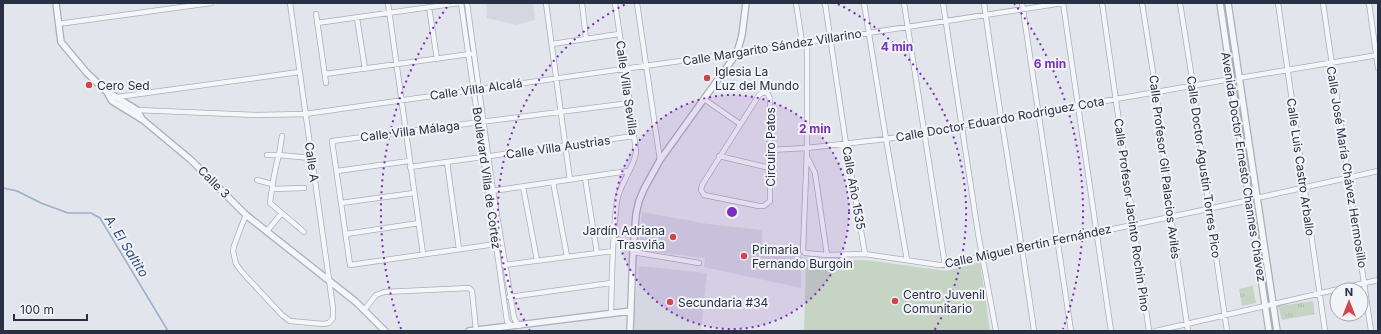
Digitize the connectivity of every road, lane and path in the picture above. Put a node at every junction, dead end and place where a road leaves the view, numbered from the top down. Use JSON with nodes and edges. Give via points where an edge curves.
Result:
{"nodes":[{"id":1,"x":56,"y":3,"type":"edge"},
{"id":2,"x":210,"y":3,"type":"edge"},
{"id":3,"x":290,"y":3,"type":"edge"},
{"id":4,"x":388,"y":3,"type":"edge"},
{"id":5,"x":460,"y":3,"type":"edge"},
{"id":6,"x":467,"y":3,"type":"edge"},
{"id":7,"x":546,"y":3,"type":"edge"},
{"id":8,"x":582,"y":3,"type":"edge"},
{"id":9,"x":615,"y":3,"type":"edge"},
{"id":10,"x":637,"y":3,"type":"edge"},
{"id":11,"x":746,"y":3,"type":"edge"},
{"id":12,"x":796,"y":3,"type":"edge"},
{"id":13,"x":825,"y":3,"type":"edge"},
{"id":14,"x":864,"y":3,"type":"edge"},
{"id":15,"x":904,"y":3,"type":"edge"},
{"id":16,"x":943,"y":3,"type":"edge"},
{"id":17,"x":984,"y":3,"type":"edge"},
{"id":18,"x":1022,"y":3,"type":"edge"},
{"id":19,"x":1063,"y":3,"type":"edge"},
{"id":20,"x":1102,"y":3,"type":"edge"},
{"id":21,"x":1142,"y":3,"type":"edge"},
{"id":22,"x":1180,"y":3,"type":"edge"},
{"id":23,"x":1220,"y":3,"type":"edge"},
{"id":24,"x":1228,"y":3,"type":"edge"},
{"id":25,"x":1278,"y":3,"type":"edge"},
{"id":26,"x":1323,"y":3,"type":"edge"},
{"id":27,"x":1369,"y":3,"type":"edge"},
{"id":28,"x":429,"y":7,"type":"junction"},
{"id":29,"x":1023,"y":9,"type":"junction"},
{"id":30,"x":390,"y":13,"type":"junction"},
{"id":31,"x":316,"y":14,"type":"dead end"},
{"id":32,"x":985,"y":15,"type":"junction"},
{"id":33,"x":357,"y":18,"type":"junction"},
{"id":34,"x":946,"y":20,"type":"junction"},
{"id":35,"x":317,"y":23,"type":"junction"},
{"id":36,"x":58,"y":24,"type":"junction"},
{"id":37,"x":907,"y":27,"type":"junction"},
{"id":38,"x":869,"y":32,"type":"junction"},
{"id":39,"x":620,"y":34,"type":"junction"},
{"id":40,"x":831,"y":38,"type":"junction"},
{"id":41,"x":586,"y":39,"type":"junction"},
{"id":42,"x":804,"y":42,"type":"junction"},
{"id":43,"x":552,"y":44,"type":"junction"},
{"id":44,"x":737,"y":53,"type":"junction"},
{"id":45,"x":468,"y":54,"type":"junction"},
{"id":46,"x":474,"y":54,"type":"junction"},
{"id":47,"x":1377,"y":55,"type":"edge"},
{"id":48,"x":437,"y":59,"type":"junction"},
{"id":49,"x":1331,"y":62,"type":"junction"},
{"id":50,"x":397,"y":64,"type":"junction"},
{"id":51,"x":646,"y":65,"type":"junction"},
{"id":52,"x":625,"y":68,"type":"junction"},
{"id":53,"x":1378,"y":68,"type":"edge"},
{"id":54,"x":365,"y":69,"type":"junction"},
{"id":55,"x":1287,"y":70,"type":"junction"},
{"id":56,"x":299,"y":72,"type":"junction"},
{"id":57,"x":325,"y":74,"type":"junction"},
{"id":58,"x":557,"y":78,"type":"junction"},
{"id":59,"x":1239,"y":78,"type":"junction"},
{"id":60,"x":1230,"y":79,"type":"junction"},
{"id":61,"x":326,"y":83,"type":"dead end"},
{"id":62,"x":1193,"y":85,"type":"junction"},
{"id":63,"x":476,"y":89,"type":"junction"},
{"id":64,"x":1156,"y":91,"type":"junction"},
{"id":65,"x":107,"y":92,"type":"junction"},
{"id":66,"x":117,"y":97,"type":"junction"},
{"id":67,"x":704,"y":99,"type":"junction"},
{"id":68,"x":1116,"y":99,"type":"junction"},
{"id":69,"x":401,"y":100,"type":"junction"},
{"id":70,"x":630,"y":103,"type":"junction"},
{"id":71,"x":1078,"y":106,"type":"junction"},
{"id":72,"x":137,"y":110,"type":"junction"},
{"id":73,"x":562,"y":111,"type":"junction"},
{"id":74,"x":1039,"y":113,"type":"junction"},
{"id":75,"x":305,"y":114,"type":"junction"},
{"id":76,"x":143,"y":120,"type":"junction"},
{"id":77,"x":1001,"y":120,"type":"junction"},
{"id":78,"x":481,"y":123,"type":"junction"},
{"id":79,"x":740,"y":124,"type":"junction"},
{"id":80,"x":962,"y":125,"type":"junction"},
{"id":81,"x":406,"y":132,"type":"junction"},
{"id":82,"x":923,"y":133,"type":"junction"},
{"id":83,"x":282,"y":136,"type":"dead end"},
{"id":84,"x":634,"y":136,"type":"junction"},
{"id":85,"x":886,"y":139,"type":"junction"},
{"id":86,"x":846,"y":144,"type":"junction"},
{"id":87,"x":566,"y":145,"type":"junction"},
{"id":88,"x":807,"y":148,"type":"junction"},
{"id":89,"x":769,"y":150,"type":"junction"},
{"id":90,"x":266,"y":155,"type":"dead end"},
{"id":91,"x":279,"y":156,"type":"junction"},
{"id":92,"x":485,"y":156,"type":"junction"},
{"id":93,"x":719,"y":156,"type":"junction"},
{"id":94,"x":807,"y":157,"type":"junction"},
{"id":95,"x":311,"y":158,"type":"junction"},
{"id":96,"x":660,"y":160,"type":"junction"},
{"id":97,"x":409,"y":161,"type":"junction"},
{"id":98,"x":447,"y":162,"type":"junction"},
{"id":99,"x":410,"y":167,"type":"junction"},
{"id":100,"x":770,"y":168,"type":"junction"},
{"id":101,"x":337,"y":171,"type":"junction"},
{"id":102,"x":1378,"y":171,"type":"edge"},
{"id":103,"x":628,"y":172,"type":"junction"},
{"id":104,"x":585,"y":178,"type":"junction"},
{"id":105,"x":1348,"y":178,"type":"junction"},
{"id":106,"x":257,"y":180,"type":"dead end"},
{"id":107,"x":570,"y":180,"type":"junction"},
{"id":108,"x":553,"y":182,"type":"junction"},
{"id":109,"x":272,"y":186,"type":"junction"},
{"id":110,"x":523,"y":187,"type":"junction"},
{"id":111,"x":304,"y":188,"type":"dead end"},
{"id":112,"x":1304,"y":188,"type":"junction"},
{"id":113,"x":491,"y":191,"type":"junction"},
{"id":114,"x":414,"y":193,"type":"junction"},
{"id":115,"x":1257,"y":198,"type":"junction"},
{"id":116,"x":1250,"y":200,"type":"junction"},
{"id":117,"x":341,"y":203,"type":"junction"},
{"id":118,"x":1209,"y":209,"type":"junction"},
{"id":119,"x":281,"y":214,"type":"junction"},
{"id":120,"x":246,"y":215,"type":"junction"},
{"id":121,"x":1171,"y":217,"type":"junction"},
{"id":122,"x":419,"y":223,"type":"junction"},
{"id":123,"x":1133,"y":225,"type":"junction"},
{"id":124,"x":267,"y":231,"type":"junction"},
{"id":125,"x":304,"y":232,"type":"dead end"},
{"id":126,"x":1096,"y":232,"type":"junction"},
{"id":127,"x":346,"y":234,"type":"junction"},
{"id":128,"x":1057,"y":241,"type":"junction"},
{"id":129,"x":496,"y":244,"type":"junction"},
{"id":130,"x":1023,"y":248,"type":"junction"},
{"id":131,"x":459,"y":249,"type":"junction"},
{"id":132,"x":613,"y":250,"type":"junction"},
{"id":133,"x":597,"y":252,"type":"junction"},
{"id":134,"x":633,"y":252,"type":"junction"},
{"id":135,"x":423,"y":254,"type":"junction"},
{"id":136,"x":865,"y":254,"type":"junction"},
{"id":137,"x":827,"y":255,"type":"junction"},
{"id":138,"x":567,"y":256,"type":"junction"},
{"id":139,"x":983,"y":256,"type":"junction"},
{"id":140,"x":537,"y":260,"type":"junction"},
{"id":141,"x":907,"y":260,"type":"junction"},
{"id":142,"x":699,"y":263,"type":"dead end"},
{"id":143,"x":503,"y":265,"type":"junction"},
{"id":144,"x":945,"y":265,"type":"junction"},
{"id":145,"x":328,"y":279,"type":"junction"},
{"id":146,"x":1365,"y":282,"type":"edge"},
{"id":147,"x":611,"y":283,"type":"junction"},
{"id":148,"x":1329,"y":292,"type":"edge"},
{"id":149,"x":1319,"y":294,"type":"junction"},
{"id":150,"x":511,"y":296,"type":"junction"},
{"id":151,"x":505,"y":297,"type":"junction"},
{"id":152,"x":1273,"y":304,"type":"junction"},
{"id":153,"x":1266,"y":306,"type":"junction"},
{"id":154,"x":364,"y":310,"type":"junction"},
{"id":155,"x":631,"y":311,"type":"junction"},
{"id":156,"x":611,"y":314,"type":"junction"},
{"id":157,"x":1225,"y":315,"type":"junction"},
{"id":158,"x":1369,"y":315,"type":"edge"},
{"id":159,"x":1187,"y":324,"type":"junction"},
{"id":160,"x":516,"y":326,"type":"junction"},
{"id":161,"x":476,"y":330,"type":"junction"},
{"id":162,"x":385,"y":331,"type":"edge"},
{"id":163,"x":469,"y":331,"type":"edge"},
{"id":164,"x":630,"y":331,"type":"edge"},
{"id":165,"x":996,"y":331,"type":"edge"},
{"id":166,"x":1034,"y":331,"type":"edge"},
{"id":167,"x":1071,"y":331,"type":"edge"},
{"id":168,"x":1111,"y":331,"type":"edge"},
{"id":169,"x":1149,"y":331,"type":"edge"},
{"id":170,"x":1156,"y":331,"type":"edge"},
{"id":171,"x":1188,"y":331,"type":"edge"},
{"id":172,"x":1227,"y":331,"type":"edge"},
{"id":173,"x":1269,"y":331,"type":"edge"},
{"id":174,"x":1277,"y":331,"type":"edge"},
{"id":175,"x":1325,"y":331,"type":"edge"},
{"id":176,"x":1371,"y":331,"type":"edge"}],
"edges":[{"from":1,"to":36,"type":"street"},
{"from":2,"to":36,"type":"street"},
{"from":3,"to":56,"type":"street","name":"Calle A"},
{"from":4,"to":30,"type":"street"},
{"from":5,"to":28,"type":"street"},
{"from":5,"to":45,"type":"street","name":"Boulevard Villa de Cortez"},
{"from":6,"to":46,"type":"street","name":"Boulevard Villa de Cortez"},
{"from":7,"to":43,"type":"street"},
{"from":8,"to":41,"type":"street"},
{"from":9,"to":39,"type":"street","name":"Calle Villa Sevilla"},
{"from":10,"to":51,"type":"street"},
{"from":11,"to":44,"type":"street"},
{"from":12,"to":42,"type":"street"},
{"from":13,"to":40,"type":"street","name":"Calle Año 1535"},
{"from":14,"to":38,"type":"street"},
{"from":15,"to":37,"type":"street"},
{"from":16,"to":34,"type":"street"},
{"from":17,"to":32,"type":"street"},
{"from":18,"to":29,"type":"street"},
{"from":19,"to":29,"type":"street","name":"Calle Margarito Sández Villarino"},
{"from":19,"to":71,"type":"street"},
{"from":20,"to":68,"type":"street","name":"Calle Profesor Jacinto Rochin Pino"},
{"from":21,"to":64,"type":"street","name":"Calle Profesor Gil Palacios Avilés"},
{"from":22,"to":62,"type":"street","name":"Calle Doctor Agustín Torres Pico"},
{"from":23,"to":60,"type":"street","name":"Avenida Doctor Ernesto Channes Chávez"},
{"from":24,"to":59,"type":"street","name":"Avenida Doctor Ernesto Channes Chávez"},
{"from":25,"to":55,"type":"street","name":"Calle Luis Castro Arballo"},
{"from":26,"to":49,"type":"street","name":"Calle José María Chávez Hermosillo"},
{"from":27,"to":47,"type":"street"},
{"from":28,"to":30,"type":"street"},
{"from":28,"to":48,"type":"street"},
{"from":29,"to":32,"type":"street","name":"Calle Margarito Sández Villarino"},
{"from":29,"to":74,"type":"street"},
{"from":30,"to":33,"type":"street"},
{"from":30,"to":50,"type":"street"},
{"from":31,"to":35,"type":"street"},
{"from":32,"to":34,"type":"street","name":"Calle Margarito Sández Villarino"},
{"from":32,"to":77,"type":"street"},
{"from":33,"to":35,"type":"street"},
{"from":33,"to":54,"type":"street"},
{"from":34,"to":37,"type":"street","name":"Calle Margarito Sández Villarino"},
{"from":34,"to":80,"type":"street"},
{"from":35,"to":57,"type":"street"},
{"from":36,"to":65,"type":"street","name":"Calle 3","via":[[61,42]]},
{"from":37,"to":38,"type":"street","name":"Calle Margarito Sández Villarino"},
{"from":37,"to":82,"type":"street"},
{"from":38,"to":40,"type":"street","name":"Calle Margarito Sández Villarino"},
{"from":38,"to":85,"type":"street"},
{"from":39,"to":41,"type":"street"},
{"from":39,"to":52,"type":"street","name":"Calle Villa Sevilla"},
{"from":40,"to":42,"type":"street","name":"Calle Margarito Sández Villarino"},
{"from":40,"to":86,"type":"street","name":"Calle Año 1535"},
{"from":41,"to":43,"type":"street"},
{"from":42,"to":44,"type":"street","name":"Calle Margarito Sández Villarino"},
{"from":42,"to":88,"type":"street"},
{"from":43,"to":58,"type":"street"},
{"from":44,"to":51,"type":"street","name":"Calle Margarito Sández Villarino"},
{"from":44,"to":67,"type":"street"},
{"from":45,"to":46,"type":"street"},
{"from":45,"to":48,"type":"street"},
{"from":45,"to":63,"type":"street","name":"Boulevard Villa de Cortez"},
{"from":46,"to":63,"type":"street","name":"Boulevard Villa de Cortez"},
{"from":47,"to":49,"type":"street"},
{"from":47,"to":53,"type":"street"},
{"from":48,"to":50,"type":"street"},
{"from":49,"to":55,"type":"street"},
{"from":49,"to":105,"type":"street","name":"Calle José María Chávez Hermosillo"},
{"from":50,"to":54,"type":"street"},
{"from":50,"to":69,"type":"street"},
{"from":51,"to":52,"type":"street","name":"Calle Villa Alcalá"},
{"from":51,"to":96,"type":"street"},
{"from":52,"to":58,"type":"street","name":"Calle Villa Alcalá"},
{"from":52,"to":70,"type":"street","name":"Calle Villa Sevilla"},
{"from":54,"to":57,"type":"street"},
{"from":55,"to":59,"type":"street"},
{"from":55,"to":112,"type":"street","name":"Calle Luis Castro Arballo"},
{"from":56,"to":66,"type":"street"},
{"from":56,"to":75,"type":"street","name":"Calle A"},
{"from":57,"to":61,"type":"street"},
{"from":58,"to":63,"type":"street","name":"Calle Villa Alcalá"},
{"from":58,"to":73,"type":"street"},
{"from":59,"to":115,"type":"street","name":"Avenida Doctor Ernesto Channes Chávez"},
{"from":60,"to":62,"type":"street","name":"Calle Doctor Eduardo Rodríguez Cota"},
{"from":60,"to":116,"type":"street","name":"Avenida Doctor Ernesto Channes Chávez"},
{"from":62,"to":64,"type":"street","name":"Calle Doctor Eduardo Rodríguez Cota"},
{"from":62,"to":118,"type":"street","name":"Calle Doctor Agustín Torres Pico"},
{"from":63,"to":69,"type":"street","name":"Calle Villa Alcalá"},
{"from":63,"to":78,"type":"street","name":"Boulevard Villa de Cortez"},
{"from":64,"to":68,"type":"street","name":"Calle Doctor Eduardo Rodríguez Cota"},
{"from":64,"to":121,"type":"street","name":"Calle Profesor Gil Palacios Avilés"},
{"from":65,"to":66,"type":"street"},
{"from":65,"to":76,"type":"street","name":"Calle 3","via":[[112,102]]},
{"from":66,"to":72,"type":"street"},
{"from":67,"to":79,"type":"street"},
{"from":67,"to":96,"type":"street"},
{"from":68,"to":71,"type":"street","name":"Calle Doctor Eduardo Rodríguez Cota"},
{"from":68,"to":123,"type":"street","name":"Calle Profesor Jacinto Rochin Pino"},
{"from":69,"to":75,"type":"street","name":"Calle Villa Alcalá"},
{"from":69,"to":81,"type":"street"},
{"from":70,"to":73,"type":"street","name":"Calle Villa Málaga"},
{"from":70,"to":84,"type":"street","name":"Calle Villa Sevilla"},
{"from":71,"to":74,"type":"street","name":"Calle Doctor Eduardo Rodríguez Cota"},
{"from":71,"to":126,"type":"street"},
{"from":72,"to":75,"type":"street","name":"Calle Villa Alcalá","via":[[257,115]]},
{"from":72,"to":76,"type":"street"},
{"from":73,"to":78,"type":"street","name":"Calle Villa Málaga"},
{"from":73,"to":87,"type":"street"},
{"from":74,"to":77,"type":"street","name":"Calle Doctor Eduardo Rodríguez Cota"},
{"from":74,"to":128,"type":"street"},
{"from":75,"to":95,"type":"street","name":"Calle A"},
{"from":76,"to":120,"type":"street","name":"Calle 3","via":[[191,160]]},
{"from":77,"to":80,"type":"street","name":"Calle Doctor Eduardo Rodríguez Cota"},
{"from":77,"to":130,"type":"street"},
{"from":78,"to":81,"type":"street","name":"Calle Villa Málaga"},
{"from":78,"to":92,"type":"street","name":"Boulevard Villa de Cortez"},
{"from":79,"to":89,"type":"street","name":"Circuiro Patos","via":[[761,93],[767,92],[770,99]]},
{"from":79,"to":93,"type":"street","name":"Circuiro Patos"},
{"from":80,"to":82,"type":"street","name":"Calle Doctor Eduardo Rodríguez Cota"},
{"from":80,"to":139,"type":"street"},
{"from":81,"to":97,"type":"street"},
{"from":81,"to":101,"type":"street","name":"Calle Villa Málaga","via":[[332,141]]},
{"from":82,"to":85,"type":"street","name":"Calle Doctor Eduardo Rodríguez Cota"},
{"from":82,"to":144,"type":"street"},
{"from":83,"to":91,"type":"street"},
{"from":84,"to":87,"type":"street","name":"Calle Villa Austrias"},
{"from":84,"to":103,"type":"street","name":"Calle Villa Sevilla","via":[[636,156]]},
{"from":85,"to":86,"type":"street","name":"Calle Doctor Eduardo Rodríguez Cota"},
{"from":85,"to":141,"type":"street"},
{"from":86,"to":88,"type":"street","name":"Calle Doctor Eduardo Rodríguez Cota"},
{"from":86,"to":136,"type":"street","name":"Calle Año 1535"},
{"from":87,"to":92,"type":"street","name":"Calle Villa Austrias"},
{"from":87,"to":107,"type":"street"},
{"from":88,"to":89,"type":"street","name":"Calle Doctor Eduardo Rodríguez Cota"},
{"from":88,"to":94,"type":"street"},
{"from":89,"to":100,"type":"street","name":"Circuiro Patos"},
{"from":90,"to":91,"type":"street"},
{"from":91,"to":95,"type":"street"},
{"from":91,"to":109,"type":"street"},
{"from":92,"to":98,"type":"street","name":"Calle Villa Austrias"},
{"from":92,"to":113,"type":"street","name":"Boulevard Villa de Cortez"},
{"from":93,"to":100,"type":"street"},
{"from":93,"to":100,"type":"street","name":"Circuiro Patos","via":[[702,184],[701,190],[704,195],[764,206],[771,197]]},
{"from":94,"to":137,"type":"street","via":[[815,173]]},
{"from":94,"to":137,"type":"street","name":"Calle Miguel Bertín Fernández","via":[[804,253]]},
{"from":95,"to":145,"type":"street","name":"Calle A"},
{"from":96,"to":134,"type":"street","via":[[639,201]]},
{"from":97,"to":99,"type":"street"},
{"from":97,"to":101,"type":"street"},
{"from":98,"to":99,"type":"street","name":"Calle Villa Austrias"},
{"from":98,"to":131,"type":"street"},
{"from":99,"to":114,"type":"street"},
{"from":101,"to":117,"type":"street"},
{"from":102,"to":105,"type":"street"},
{"from":103,"to":104,"type":"street"},
{"from":103,"to":132,"type":"street","name":"Calle Villa Sevilla","via":[[617,200]]},
{"from":104,"to":107,"type":"street"},
{"from":104,"to":133,"type":"street"},
{"from":105,"to":112,"type":"street"},
{"from":105,"to":146,"type":"street","name":"Calle José María Chávez Hermosillo"},
{"from":106,"to":109,"type":"street"},
{"from":107,"to":108,"type":"street"},
{"from":108,"to":110,"type":"street"},
{"from":108,"to":138,"type":"street"},
{"from":109,"to":111,"type":"street"},
{"from":109,"to":119,"type":"street","via":[[270,203]]},
{"from":110,"to":113,"type":"street"},
{"from":110,"to":140,"type":"street"},
{"from":112,"to":115,"type":"street"},
{"from":112,"to":149,"type":"street","name":"Calle Luis Castro Arballo"},
{"from":113,"to":129,"type":"street","name":"Boulevard Villa de Cortez"},
{"from":113,"to":143,"type":"street","name":"Boulevard Villa de Cortez"},
{"from":114,"to":117,"type":"street"},
{"from":114,"to":122,"type":"street"},
{"from":115,"to":152,"type":"street","name":"Avenida Doctor Ernesto Channes Chávez"},
{"from":116,"to":118,"type":"street","name":"Calle Miguel Bertín Fernández"},
{"from":116,"to":153,"type":"street","name":"Avenida Doctor Ernesto Channes Chávez"},
{"from":117,"to":127,"type":"street"},
{"from":118,"to":121,"type":"street","name":"Calle Miguel Bertín Fernández"},
{"from":118,"to":157,"type":"street","name":"Calle Doctor Agustín Torres Pico"},
{"from":119,"to":124,"type":"street"},
{"from":119,"to":125,"type":"street"},
{"from":120,"to":124,"type":"street","name":"Calle 3"},
{"from":120,"to":145,"type":"street","name":"Calle A","via":[[234,246],[236,264],[282,315],[290,321],[323,324],[331,321],[333,308]]},
{"from":121,"to":123,"type":"street","name":"Calle Miguel Bertín Fernández"},
{"from":121,"to":159,"type":"street","name":"Calle Profesor Gil Palacios Avilés"},
{"from":122,"to":127,"type":"street"},
{"from":122,"to":135,"type":"street"},
{"from":123,"to":126,"type":"street","name":"Calle Miguel Bertín Fernández"},
{"from":123,"to":169,"type":"street","name":"Calle Profesor Jacinto Rochin Pino"},
{"from":124,"to":145,"type":"street","name":"Calle 3"},
{"from":126,"to":128,"type":"street","name":"Calle Miguel Bertín Fernández"},
{"from":126,"to":168,"type":"street"},
{"from":127,"to":135,"type":"street","via":[[350,264]]},
{"from":128,"to":130,"type":"street","name":"Calle Miguel Bertín Fernández"},
{"from":128,"to":167,"type":"street"},
{"from":129,"to":131,"type":"street"},
{"from":129,"to":143,"type":"street","name":"Boulevard Villa de Cortez"},
{"from":130,"to":139,"type":"street","name":"Calle Miguel Bertín Fernández"},
{"from":130,"to":166,"type":"street"},
{"from":131,"to":135,"type":"street"},
{"from":132,"to":133,"type":"street"},
{"from":132,"to":147,"type":"street","name":"Calle Villa Sevilla"},
{"from":133,"to":138,"type":"street"},
{"from":134,"to":142,"type":"street"},
{"from":134,"to":155,"type":"street"},
{"from":136,"to":137,"type":"street","name":"Calle Miguel Bertín Fernández"},
{"from":136,"to":141,"type":"street","name":"Calle Miguel Bertín Fernández"},
{"from":138,"to":140,"type":"street"},
{"from":139,"to":144,"type":"street","name":"Calle Miguel Bertín Fernández"},
{"from":139,"to":165,"type":"street"},
{"from":140,"to":143,"type":"street"},
{"from":141,"to":144,"type":"street","name":"Calle Miguel Bertín Fernández"},
{"from":143,"to":150,"type":"street","name":"Boulevard Villa de Cortez"},
{"from":143,"to":151,"type":"street","name":"Boulevard Villa de Cortez"},
{"from":145,"to":154,"type":"street","name":"Calle 3"},
{"from":147,"to":150,"type":"street"},
{"from":147,"to":156,"type":"street","name":"Calle Villa Sevilla"},
{"from":148,"to":149,"type":"street"},
{"from":149,"to":152,"type":"street"},
{"from":149,"to":175,"type":"street","name":"Calle Luis Castro Arballo"},
{"from":150,"to":151,"type":"street"},
{"from":150,"to":160,"type":"street","name":"Boulevard Villa de Cortez"},
{"from":151,"to":160,"type":"street","name":"Boulevard Villa de Cortez","via":[[508,321]]},
{"from":152,"to":153,"type":"street"},
{"from":152,"to":174,"type":"street","name":"Avenida Doctor Ernesto Channes Chávez"},
{"from":153,"to":157,"type":"street"},
{"from":153,"to":173,"type":"street","name":"Avenida Doctor Ernesto Channes Chávez"},
{"from":154,"to":161,"type":"street","via":[[376,296],[384,292],[469,288],[472,291]]},
{"from":154,"to":162,"type":"street","name":"Calle 3"},
{"from":155,"to":156,"type":"street"},
{"from":155,"to":164,"type":"street"},
{"from":156,"to":160,"type":"street"},
{"from":157,"to":159,"type":"street"},
{"from":157,"to":172,"type":"street","name":"Calle Doctor Agustín Torres Pico"},
{"from":158,"to":176,"type":"street","name":"Calle José María Chávez Hermosillo"},
{"from":159,"to":170,"type":"street"},
{"from":159,"to":171,"type":"street","name":"Calle Profesor Gil Palacios Avilés"},
{"from":160,"to":161,"type":"street"},
{"from":161,"to":163,"type":"street"}]}
